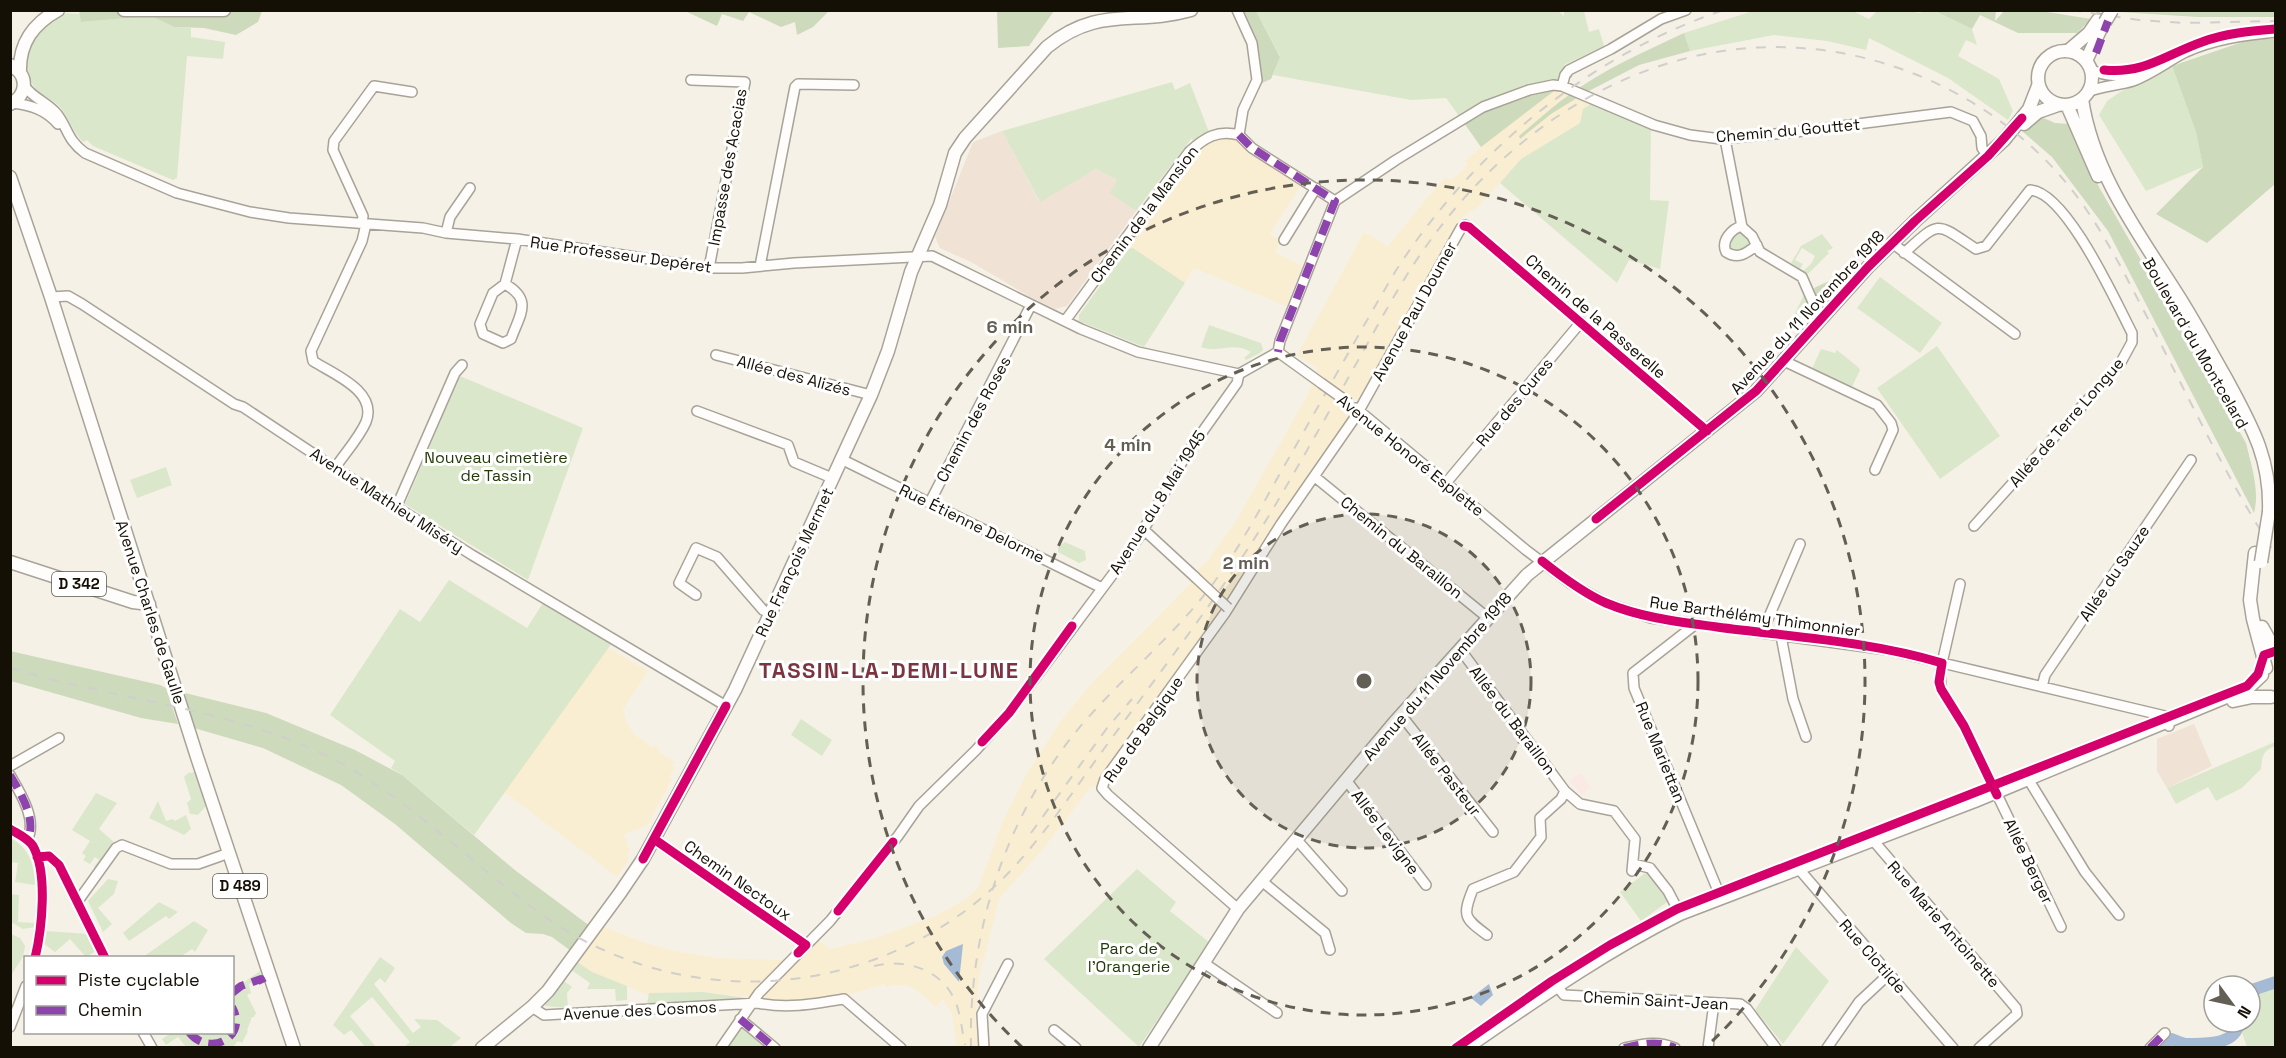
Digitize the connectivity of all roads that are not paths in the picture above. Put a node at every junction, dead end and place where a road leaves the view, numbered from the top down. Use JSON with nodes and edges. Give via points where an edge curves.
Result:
{"nodes":[{"id":1,"x":51,"y":10,"type":"edge"},
{"id":2,"x":58,"y":10,"type":"edge"},
{"id":3,"x":124,"y":10,"type":"edge"},
{"id":4,"x":224,"y":10,"type":"edge"},
{"id":5,"x":1191,"y":10,"type":"edge"},
{"id":6,"x":1237,"y":10,"type":"edge"},
{"id":7,"x":1686,"y":10,"type":"edge"},
{"id":8,"x":2112,"y":10,"type":"edge"},
{"id":9,"x":2102,"y":17,"type":"edge"},
{"id":10,"x":2276,"y":32,"type":"edge"},
{"id":11,"x":2068,"y":51,"type":"junction"},
{"id":12,"x":2088,"y":65,"type":"junction"},
{"id":13,"x":2162,"y":65,"type":"junction"},
{"id":14,"x":14,"y":66,"type":"edge"},
{"id":15,"x":691,"y":80,"type":"dead end"},
{"id":16,"x":24,"y":85,"type":"junction"},
{"id":17,"x":854,"y":85,"type":"dead end"},
{"id":18,"x":1562,"y":86,"type":"junction"},
{"id":19,"x":2038,"y":86,"type":"junction"},
{"id":20,"x":412,"y":92,"type":"dead end"},
{"id":21,"x":2085,"y":95,"type":"junction"},
{"id":22,"x":12,"y":104,"type":"edge"},
{"id":23,"x":2063,"y":105,"type":"junction"},
{"id":24,"x":65,"y":132,"type":"junction"},
{"id":25,"x":1239,"y":135,"type":"junction"},
{"id":26,"x":1981,"y":136,"type":"junction"},
{"id":27,"x":1725,"y":139,"type":"junction"},
{"id":28,"x":2001,"y":144,"type":"junction"},
{"id":29,"x":1988,"y":156,"type":"junction"},
{"id":30,"x":10,"y":177,"type":"edge"},
{"id":31,"x":470,"y":188,"type":"dead end"},
{"id":32,"x":1316,"y":188,"type":"junction"},
{"id":33,"x":1335,"y":201,"type":"junction"},
{"id":34,"x":364,"y":224,"type":"junction"},
{"id":35,"x":1464,"y":226,"type":"joint"},
{"id":36,"x":1742,"y":226,"type":"junction"},
{"id":37,"x":446,"y":233,"type":"junction"},
{"id":38,"x":517,"y":239,"type":"junction"},
{"id":39,"x":1284,"y":240,"type":"dead end"},
{"id":40,"x":1892,"y":243,"type":"junction"},
{"id":41,"x":1757,"y":245,"type":"junction"},
{"id":42,"x":1904,"y":253,"type":"junction"},
{"id":43,"x":919,"y":257,"type":"junction"},
{"id":44,"x":760,"y":267,"type":"junction"},
{"id":45,"x":709,"y":268,"type":"junction"},
{"id":46,"x":505,"y":284,"type":"junction"},
{"id":47,"x":51,"y":297,"type":"junction"},
{"id":48,"x":1032,"y":305,"type":"junction"},
{"id":49,"x":1823,"y":317,"type":"junction"},
{"id":50,"x":1065,"y":321,"type":"junction"},
{"id":51,"x":1581,"y":322,"type":"junction"},
{"id":52,"x":2015,"y":334,"type":"dead end"},
{"id":53,"x":1278,"y":352,"type":"junction"},
{"id":54,"x":716,"y":355,"type":"dead end"},
{"id":55,"x":1785,"y":361,"type":"junction"},
{"id":56,"x":462,"y":365,"type":"dead end"},
{"id":57,"x":1239,"y":374,"type":"junction"},
{"id":58,"x":871,"y":395,"type":"junction"},
{"id":59,"x":1359,"y":410,"type":"junction"},
{"id":60,"x":697,"y":411,"type":"dead end"},
{"id":61,"x":1707,"y":431,"type":"junction"},
{"id":62,"x":841,"y":459,"type":"junction"},
{"id":63,"x":2191,"y":460,"type":"dead end"},
{"id":64,"x":335,"y":468,"type":"junction"},
{"id":65,"x":1875,"y":470,"type":"dead end"},
{"id":66,"x":1315,"y":477,"type":"junction"},
{"id":67,"x":832,"y":478,"type":"junction"},
{"id":68,"x":1446,"y":483,"type":"junction"},
{"id":69,"x":930,"y":502,"type":"junction"},
{"id":70,"x":396,"y":508,"type":"junction"},
{"id":71,"x":2266,"y":511,"type":"junction"},
{"id":72,"x":1974,"y":526,"type":"dead end"},
{"id":73,"x":1143,"y":529,"type":"junction"},
{"id":74,"x":1800,"y":544,"type":"dead end"},
{"id":75,"x":2258,"y":557,"type":"junction"},
{"id":76,"x":1542,"y":561,"type":"junction"},
{"id":77,"x":10,"y":562,"type":"edge"},
{"id":78,"x":1960,"y":584,"type":"dead end"},
{"id":79,"x":1102,"y":588,"type":"junction"},
{"id":80,"x":696,"y":595,"type":"dead end"},
{"id":81,"x":148,"y":604,"type":"junction"},
{"id":82,"x":1228,"y":608,"type":"junction"},
{"id":83,"x":770,"y":613,"type":"junction"},
{"id":84,"x":1488,"y":618,"type":"junction"},
{"id":85,"x":1692,"y":624,"type":"junction"},
{"id":86,"x":1762,"y":633,"type":"junction"},
{"id":87,"x":1781,"y":636,"type":"junction"},
{"id":88,"x":1460,"y":649,"type":"junction"},
{"id":89,"x":2276,"y":652,"type":"edge"},
{"id":90,"x":1942,"y":663,"type":"junction"},
{"id":91,"x":2268,"y":668,"type":"edge"},
{"id":92,"x":2042,"y":687,"type":"junction"},
{"id":93,"x":2273,"y":698,"type":"edge"},
{"id":94,"x":726,"y":706,"type":"junction"},
{"id":95,"x":1401,"y":715,"type":"junction"},
{"id":96,"x":2168,"y":723,"type":"junction"},
{"id":97,"x":1806,"y":737,"type":"dead end"},
{"id":98,"x":59,"y":738,"type":"dead end"},
{"id":99,"x":10,"y":766,"type":"edge"},
{"id":100,"x":10,"y":775,"type":"edge"},
{"id":101,"x":1346,"y":780,"type":"junction"},
{"id":102,"x":2030,"y":782,"type":"junction"},
{"id":103,"x":1565,"y":791,"type":"junction"},
{"id":104,"x":1997,"y":794,"type":"junction"},
{"id":105,"x":10,"y":829,"type":"edge"},
{"id":106,"x":1493,"y":832,"type":"dead end"},
{"id":107,"x":654,"y":839,"type":"junction"},
{"id":108,"x":27,"y":840,"type":"junction"},
{"id":109,"x":1297,"y":840,"type":"junction"},
{"id":110,"x":1873,"y":841,"type":"junction"},
{"id":111,"x":229,"y":853,"type":"junction"},
{"id":112,"x":37,"y":857,"type":"junction"},
{"id":113,"x":1798,"y":869,"type":"junction"},
{"id":114,"x":1263,"y":882,"type":"junction"},
{"id":115,"x":1426,"y":885,"type":"dead end"},
{"id":116,"x":1342,"y":891,"type":"dead end"},
{"id":117,"x":1721,"y":898,"type":"junction"},
{"id":118,"x":78,"y":901,"type":"junction"},
{"id":119,"x":1238,"y":909,"type":"junction"},
{"id":120,"x":1680,"y":914,"type":"junction"},
{"id":121,"x":2119,"y":915,"type":"dead end"},
{"id":122,"x":2061,"y":927,"type":"dead end"},
{"id":123,"x":1487,"y":935,"type":"dead end"},
{"id":124,"x":806,"y":945,"type":"junction"},
{"id":125,"x":1330,"y":950,"type":"dead end"},
{"id":126,"x":35,"y":956,"type":"edge"},
{"id":127,"x":105,"y":956,"type":"edge"},
{"id":128,"x":1204,"y":963,"type":"junction"},
{"id":129,"x":1008,"y":964,"type":"dead end"},
{"id":130,"x":1889,"y":974,"type":"junction"},
{"id":131,"x":1557,"y":987,"type":"junction"},
{"id":132,"x":24,"y":991,"type":"edge"},
{"id":133,"x":1714,"y":1002,"type":"junction"},
{"id":134,"x":751,"y":1003,"type":"junction"},
{"id":135,"x":532,"y":1007,"type":"junction"},
{"id":136,"x":1277,"y":1013,"type":"dead end"},
{"id":137,"x":740,"y":1019,"type":"junction"},
{"id":138,"x":10,"y":1027,"type":"edge"},
{"id":139,"x":1054,"y":1029,"type":"dead end"},
{"id":140,"x":144,"y":1034,"type":"edge"},
{"id":141,"x":2165,"y":1034,"type":"dead end"},
{"id":142,"x":2151,"y":1046,"type":"edge"},
{"id":143,"x":152,"y":1047,"type":"edge"},
{"id":144,"x":294,"y":1047,"type":"edge"},
{"id":145,"x":482,"y":1047,"type":"edge"},
{"id":146,"x":721,"y":1047,"type":"edge"},
{"id":147,"x":775,"y":1047,"type":"edge"},
{"id":148,"x":901,"y":1047,"type":"edge"},
{"id":149,"x":984,"y":1047,"type":"edge"},
{"id":150,"x":1076,"y":1047,"type":"edge"},
{"id":151,"x":1149,"y":1047,"type":"edge"},
{"id":152,"x":1466,"y":1047,"type":"edge"},
{"id":153,"x":1473,"y":1047,"type":"edge"},
{"id":154,"x":1624,"y":1047,"type":"edge"},
{"id":155,"x":1675,"y":1047,"type":"edge"},
{"id":156,"x":1708,"y":1047,"type":"edge"},
{"id":157,"x":1776,"y":1047,"type":"edge"},
{"id":158,"x":1827,"y":1047,"type":"edge"},
{"id":159,"x":1953,"y":1047,"type":"edge"},
{"id":160,"x":1979,"y":1047,"type":"edge"}],
"edges":[{"from":1,"to":14,"type":"main road","via":[[24,30],[18,40]]},
{"from":2,"to":14,"type":"main road","via":[[31,31]]},
{"from":3,"to":4,"type":"main road"},
{"from":5,"to":43,"type":"main road","name":"Rue François Mermet","via":[[1154,18],[1105,19],[1062,34],[1047,47],[955,153]]},
{"from":6,"to":25,"type":"street","via":[[1252,43],[1257,80]]},
{"from":7,"to":18,"type":"street","via":[[1661,19],[1569,70]]},
{"from":8,"to":9,"type":"main road","bridge":true},
{"from":9,"to":11,"type":"main road"},
{"from":9,"to":12,"type":"main road"},
{"from":10,"to":13,"type":"street","via":[[2205,45]]},
{"from":11,"to":12,"type":"main road","via":[[2078,54]]},
{"from":11,"to":19,"type":"main road","via":[[2052,53],[2044,60],[2037,75]]},
{"from":12,"to":13,"type":"street","via":[[2101,74],[2133,75]]},
{"from":12,"to":21,"type":"main road","via":[[2092,80]]},
{"from":13,"to":21,"type":"street","via":[[2131,82],[2097,87]]},
{"from":14,"to":16,"type":"main road"},
{"from":15,"to":45,"type":"street","name":"Impasse des Acacias","via":[[745,82]]},
{"from":16,"to":22,"type":"main road","via":[[22,94]]},
{"from":16,"to":24,"type":"street","name":"Rue Professeur Depéret","via":[[59,116]]},
{"from":17,"to":44,"type":"street","via":[[795,87]]},
{"from":18,"to":27,"type":"street","name":"Chemin du Gouttet","via":[[1654,125]]},
{"from":18,"to":33,"type":"street","name":"Chemin du Gouttet","via":[[1528,90],[1483,107]]},
{"from":19,"to":23,"type":"main road","via":[[2046,98]]},
{"from":19,"to":28,"type":"main road","name":"Avenue du 11 Novembre 1918","via":[[2029,109]]},
{"from":20,"to":34,"type":"street","via":[[374,86],[334,141],[333,150]]},
{"from":21,"to":23,"type":"main road"},
{"from":21,"to":71,"type":"main road","name":"Boulevard du Montcelard","via":[[2087,124],[2103,169],[2256,434],[2267,472]]},
{"from":22,"to":24,"type":"street","via":[[44,111]]},
{"from":23,"to":28,"type":"main road","name":"Avenue du 11 Novembre 1918","via":[[2038,112]]},
{"from":23,"to":71,"type":"main road","name":"Boulevard du Montcelard","via":[[2126,225],[2175,302],[2250,436]]},
{"from":24,"to":34,"type":"street","name":"Rue Professeur Depéret","via":[[92,157],[195,199],[259,214]]},
{"from":25,"to":32,"type":"street","via":[[1252,148]]},
{"from":25,"to":50,"type":"street","name":"Chemin de la Mansion","via":[[1210,136],[1189,152]]},
{"from":26,"to":27,"type":"street","name":"Chemin du Gouttet","via":[[1973,121],[1951,112]]},
{"from":26,"to":28,"type":"street","name":"Chemin du Gouttet"},
{"from":26,"to":29,"type":"street","name":"Chemin du Gouttet","via":[[1982,148]]},
{"from":27,"to":36,"type":"street"},
{"from":28,"to":29,"type":"main road","name":"Avenue du 11 Novembre 1918"},
{"from":29,"to":40,"type":"main road","name":"Avenue du 11 Novembre 1918"},
{"from":30,"to":47,"type":"main road","name":"Avenue Charles de Gaulle","number":"D 489"},
{"from":31,"to":37,"type":"street","via":[[450,217]]},
{"from":32,"to":33,"type":"street"},
{"from":32,"to":39,"type":"street"},
{"from":33,"to":53,"type":"street"},
{"from":34,"to":37,"type":"street","name":"Rue Professeur Depéret"},
{"from":34,"to":64,"type":"street","via":[[362,241],[310,351],[313,361],[358,390],[369,412]]},
{"from":35,"to":51,"type":"street","name":"Chemin de la Passerelle"},
{"from":35,"to":59,"type":"street","name":"Avenue Paul Doumer"},
{"from":36,"to":41,"type":"street"},
{"from":36,"to":41,"type":"street","via":[[1725,240],[1726,252],[1743,255]]},
{"from":37,"to":38,"type":"street","name":"Rue Professeur Depéret"},
{"from":38,"to":45,"type":"street","name":"Rue Professeur Depéret"},
{"from":38,"to":46,"type":"street"},
{"from":40,"to":42,"type":"street"},
{"from":40,"to":49,"type":"main road","name":"Avenue du 11 Novembre 1918"},
{"from":41,"to":49,"type":"street","via":[[1760,252],[1802,277]]},
{"from":42,"to":52,"type":"street"},
{"from":42,"to":72,"type":"street","name":"Allée de Terre Longue","via":[[1932,228],[1944,228],[1976,249],[1986,246],[2031,190],[2039,190],[2061,209],[2089,250],[2132,333],[2132,342],[2120,364]]},
{"from":43,"to":44,"type":"street","name":"Rue Professeur Depéret"},
{"from":43,"to":48,"type":"street","name":"Rue Professeur Depéret","via":[[938,258]]},
{"from":43,"to":58,"type":"main road","name":"Rue François Mermet"},
{"from":44,"to":45,"type":"street","name":"Rue Professeur Depéret"},
{"from":46,"to":46,"type":"street","via":[[493,293],[480,324],[483,334],[503,343],[512,339],[523,306],[521,297]]},
{"from":47,"to":64,"type":"street","name":"Avenue Mathieu Miséry","via":[[68,296],[82,304]]},
{"from":47,"to":81,"type":"main road","name":"Avenue Charles de Gaulle","number":"D 489"},
{"from":48,"to":50,"type":"street","name":"Rue Professeur Depéret"},
{"from":48,"to":69,"type":"street","name":"Chemin des Roses"},
{"from":49,"to":55,"type":"main road","name":"Avenue du 11 Novembre 1918"},
{"from":50,"to":57,"type":"street","name":"Rue Professeur Depéret","via":[[1138,352]]},
{"from":51,"to":61,"type":"street","name":"Chemin de la Passerelle"},
{"from":51,"to":68,"type":"street","name":"Rue des Cures"},
{"from":53,"to":57,"type":"street"},
{"from":53,"to":59,"type":"street","name":"Avenue Honoré Esplette","bridge":true},
{"from":54,"to":58,"type":"street","name":"Allée des Alizés"},
{"from":55,"to":61,"type":"main road","name":"Avenue du 11 Novembre 1918"},
{"from":55,"to":65,"type":"street","name":"Avenue du 11 Novembre 1918","via":[[1877,405],[1893,430]]},
{"from":56,"to":70,"type":"street","via":[[455,373]]},
{"from":57,"to":73,"type":"street","name":"Avenue du 8 Mai 1945","via":[[1237,383],[1186,455]]},
{"from":58,"to":62,"type":"main road","name":"Rue François Mermet"},
{"from":59,"to":66,"type":"street","name":"Avenue Paul Doumer"},
{"from":59,"to":68,"type":"street","name":"Avenue Honoré Esplette"},
{"from":60,"to":67,"type":"street","via":[[788,445],[794,462]]},
{"from":61,"to":76,"type":"main road","name":"Avenue du 11 Novembre 1918"},
{"from":62,"to":67,"type":"main road","name":"Rue François Mermet"},
{"from":62,"to":69,"type":"street","name":"Rue Étienne Delorme"},
{"from":63,"to":92,"type":"street","name":"Allée du Sauze","via":[[2045,675]]},
{"from":64,"to":70,"type":"street","name":"Avenue Mathieu Miséry"},
{"from":66,"to":82,"type":"street","name":"Avenue Paul Doumer"},
{"from":66,"to":84,"type":"street","name":"Chemin du Baraillon"},
{"from":67,"to":83,"type":"main road","name":"Rue François Mermet"},
{"from":68,"to":76,"type":"street","name":"Avenue Honoré Esplette"},
{"from":69,"to":79,"type":"street","name":"Rue Étienne Delorme"},
{"from":70,"to":94,"type":"street","name":"Avenue Mathieu Miséry"},
{"from":71,"to":75,"type":"main road","name":"Boulevard du Montcelard","bridge":true},
{"from":73,"to":79,"type":"street","name":"Avenue du 8 Mai 1945"},
{"from":73,"to":82,"type":"street","bridge":true},
{"from":74,"to":86,"type":"street"},
{"from":75,"to":89,"type":"main road","name":"Boulevard du Montcelard","via":[[2259,617]]},
{"from":75,"to":91,"type":"main road","name":"Boulevard du Montcelard","via":[[2250,600]]},
{"from":76,"to":84,"type":"main road","name":"Avenue du 11 Novembre 1918"},
{"from":76,"to":85,"type":"street","name":"Rue Barthélémy Thimonnier","via":[[1570,583],[1606,603],[1651,618]]},
{"from":77,"to":81,"type":"main road","number":"D 342"},
{"from":78,"to":90,"type":"street","name":"Allée Berger"},
{"from":79,"to":124,"type":"street","name":"Avenue du 8 Mai 1945","via":[[1002,722],[919,806],[865,879]]},
{"from":80,"to":83,"type":"street","via":[[679,583],[696,548],[717,557],[763,610]]},
{"from":81,"to":111,"type":"main road","name":"Avenue Charles de Gaulle","number":"D 489"},
{"from":82,"to":119,"type":"street","name":"Rue de Belgique","via":[[1102,788]]},
{"from":83,"to":94,"type":"main road","name":"Rue François Mermet"},
{"from":84,"to":88,"type":"main road","name":"Avenue du 11 Novembre 1918"},
{"from":85,"to":86,"type":"street","name":"Rue Barthélémy Thimonnier"},
{"from":85,"to":117,"type":"street","name":"Rue Mariettan","via":[[1633,673],[1635,688]]},
{"from":86,"to":87,"type":"street","name":"Rue Barthélémy Thimonnier"},
{"from":87,"to":90,"type":"street","name":"Rue Barthélémy Thimonnier","via":[[1888,650]]},
{"from":87,"to":97,"type":"street","via":[[1793,699]]},
{"from":88,"to":95,"type":"main road","name":"Avenue du 11 Novembre 1918"},
{"from":88,"to":103,"type":"street","name":"Allée du Baraillon"},
{"from":90,"to":92,"type":"street","name":"Rue Barthélémy Thimonnier"},
{"from":90,"to":104,"type":"street","name":"Allée Berger","via":[[1941,689]]},
{"from":91,"to":93,"type":"main road","name":"Boulevard du Montcelard","via":[[2263,688]]},
{"from":91,"to":96,"type":"main road","via":[[2248,688]]},
{"from":92,"to":96,"type":"street","name":"Rue Barthélémy Thimonnier","via":[[2165,716]]},
{"from":93,"to":96,"type":"main road","via":[[2239,699]]},
{"from":94,"to":107,"type":"main road","name":"Rue François Mermet"},
{"from":95,"to":101,"type":"main road","name":"Avenue du 11 Novembre 1918"},
{"from":95,"to":106,"type":"street","name":"Allée Pasteur"},
{"from":96,"to":102,"type":"main road"},
{"from":96,"to":104,"type":"main road"},
{"from":98,"to":99,"type":"street"},
{"from":100,"to":108,"type":"street","via":[[32,829]]},
{"from":101,"to":109,"type":"main road","name":"Avenue du 11 Novembre 1918"},
{"from":101,"to":115,"type":"street","name":"Allée Levigne"},
{"from":102,"to":104,"type":"main road"},
{"from":102,"to":121,"type":"street","via":[[2085,872]]},
{"from":103,"to":120,"type":"street","via":[[1580,804],[1614,811],[1635,839],[1632,867],[1650,868]]},
{"from":103,"to":123,"type":"street","via":[[1540,818],[1541,837],[1514,872],[1473,889],[1466,908],[1470,922]]},
{"from":104,"to":110,"type":"main road"},
{"from":104,"to":122,"type":"street","name":"Allée Berger"},
{"from":105,"to":108,"type":"street"},
{"from":107,"to":124,"type":"street","name":"Chemin Nectoux"},
{"from":107,"to":135,"type":"main road","name":"Rue François Mermet","via":[[620,893]]},
{"from":108,"to":112,"type":"street"},
{"from":109,"to":114,"type":"main road","name":"Avenue du 11 Novembre 1918"},
{"from":109,"to":116,"type":"street"},
{"from":110,"to":113,"type":"main road"},
{"from":110,"to":160,"type":"street","name":"Rue Marie Antoinette","via":[[2016,1008],[2017,1014]]},
{"from":111,"to":118,"type":"street","via":[[198,864],[171,864],[122,846],[116,848]]},
{"from":111,"to":144,"type":"main road","name":"Avenue Charles de Gaulle","number":"D 489"},
{"from":112,"to":118,"type":"street","via":[[49,856],[56,862]]},
{"from":112,"to":126,"type":"street","via":[[41,890]]},
{"from":113,"to":117,"type":"main road"},
{"from":113,"to":130,"type":"street","name":"Rue Clotilde"},
{"from":113,"to":131,"type":"main road","via":[[1661,927]]},
{"from":114,"to":119,"type":"main road","name":"Avenue du 11 Novembre 1918"},
{"from":114,"to":125,"type":"street","via":[[1325,933]]},
{"from":117,"to":120,"type":"main road"},
{"from":118,"to":127,"type":"street"},
{"from":119,"to":128,"type":"main road","name":"Avenue du 11 Novembre 1918"},
{"from":120,"to":131,"type":"main road"},
{"from":124,"to":134,"type":"street","name":"Avenue du 8 Mai 1945"},
{"from":128,"to":136,"type":"street"},
{"from":128,"to":151,"type":"main road","name":"Avenue du 11 Novembre 1918"},
{"from":129,"to":149,"type":"street","via":[[982,1014]]},
{"from":130,"to":158,"type":"street","via":[[1859,1002]]},
{"from":130,"to":159,"type":"street","name":"Rue Clotilde"},
{"from":131,"to":133,"type":"street","name":"Chemin Saint-Jean","via":[[1564,995]]},
{"from":131,"to":152,"type":"main road"},
{"from":131,"to":153,"type":"main road"},
{"from":132,"to":138,"type":"street"},
{"from":133,"to":156,"type":"street"},
{"from":133,"to":157,"type":"street","name":"Chemin Saint-Jean","via":[[1744,1006]]},
{"from":134,"to":135,"type":"street","name":"Avenue des Cosmos","via":[[544,1015]]},
{"from":134,"to":137,"type":"street","name":"Avenue du 8 Mai 1945"},
{"from":134,"to":148,"type":"street","name":"Avenue des Cosmos","via":[[778,1007],[847,1000]]},
{"from":135,"to":145,"type":"main road","name":"Rue François Mermet"},
{"from":137,"to":146,"type":"street","name":"Avenue du 8 Mai 1945"},
{"from":137,"to":147,"type":"street"},
{"from":139,"to":150,"type":"street"},
{"from":140,"to":143,"type":"street"},
{"from":141,"to":142,"type":"street"},
{"from":154,"to":155,"type":"street","via":[[1650,1042]]}]}
